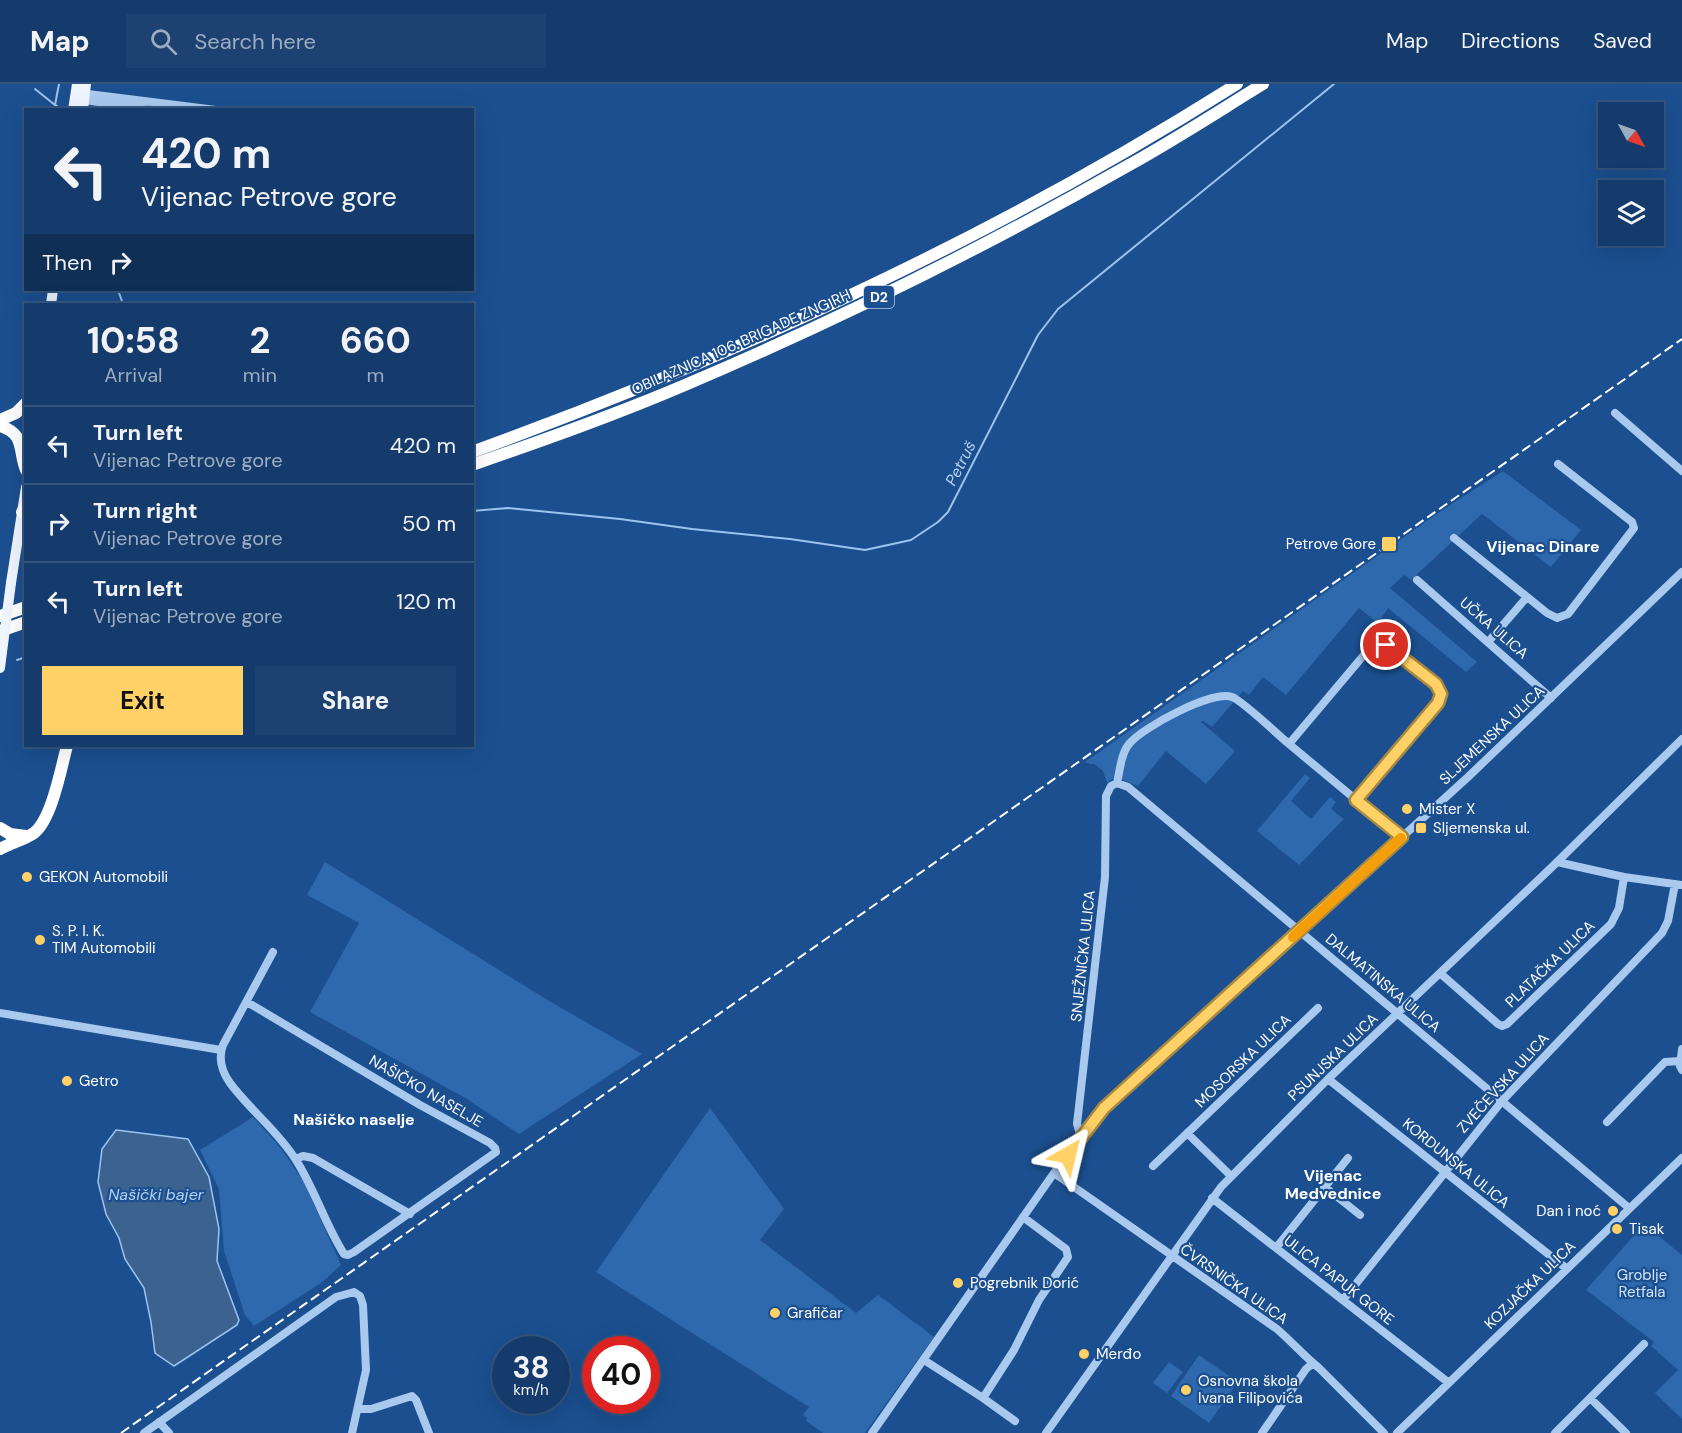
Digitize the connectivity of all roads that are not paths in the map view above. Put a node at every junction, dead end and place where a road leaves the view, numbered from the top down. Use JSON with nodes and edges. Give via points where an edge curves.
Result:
{"nodes":[{"id":1,"x":1237,"y":84,"type":"edge"},
{"id":2,"x":1263,"y":84,"type":"edge"},
{"id":3,"x":81,"y":94,"type":"edge"},
{"id":4,"x":74,"y":108,"type":"edge"},
{"id":5,"x":140,"y":108,"type":"edge"},
{"id":6,"x":199,"y":108,"type":"edge"},
{"id":7,"x":24,"y":405,"type":"edge"},
{"id":8,"x":1615,"y":413,"type":"dead end"},
{"id":9,"x":0,"y":420,"type":"edge"},
{"id":10,"x":0,"y":426,"type":"edge"},
{"id":11,"x":474,"y":451,"type":"edge"},
{"id":12,"x":24,"y":460,"type":"edge"},
{"id":13,"x":474,"y":464,"type":"edge"},
{"id":14,"x":1558,"y":464,"type":"dead end"},
{"id":15,"x":1682,"y":471,"type":"edge"},
{"id":16,"x":24,"y":509,"type":"edge"},
{"id":17,"x":1454,"y":538,"type":"dead end"},
{"id":18,"x":1682,"y":572,"type":"edge"},
{"id":19,"x":1417,"y":579,"type":"dead end"},
{"id":20,"x":1527,"y":597,"type":"junction"},
{"id":21,"x":24,"y":608,"type":"edge"},
{"id":22,"x":0,"y":616,"type":"edge"},
{"id":23,"x":24,"y":623,"type":"edge"},
{"id":24,"x":0,"y":631,"type":"edge"},
{"id":25,"x":1489,"y":641,"type":"junction"},
{"id":26,"x":0,"y":668,"type":"edge"},
{"id":27,"x":1551,"y":698,"type":"junction"},
{"id":28,"x":1682,"y":739,"type":"edge"},
{"id":29,"x":1289,"y":744,"type":"junction"},
{"id":30,"x":68,"y":747,"type":"edge"},
{"id":31,"x":1117,"y":783,"type":"junction"},
{"id":32,"x":1356,"y":800,"type":"junction"},
{"id":33,"x":0,"y":828,"type":"edge"},
{"id":34,"x":27,"y":837,"type":"junction"},
{"id":35,"x":1402,"y":837,"type":"junction"},
{"id":36,"x":0,"y":849,"type":"edge"},
{"id":37,"x":1557,"y":862,"type":"junction"},
{"id":38,"x":1624,"y":877,"type":"junction"},
{"id":39,"x":1678,"y":884,"type":"edge"},
{"id":40,"x":1300,"y":931,"type":"junction"},
{"id":41,"x":273,"y":952,"type":"dead end"},
{"id":42,"x":1441,"y":974,"type":"junction"},
{"id":43,"x":247,"y":1002,"type":"junction"},
{"id":44,"x":1318,"y":1008,"type":"dead end"},
{"id":45,"x":0,"y":1013,"type":"edge"},
{"id":46,"x":1398,"y":1014,"type":"junction"},
{"id":47,"x":1682,"y":1049,"type":"edge"},
{"id":48,"x":221,"y":1050,"type":"junction"},
{"id":49,"x":1681,"y":1066,"type":"edge"},
{"id":50,"x":1328,"y":1079,"type":"junction"},
{"id":51,"x":1502,"y":1101,"type":"junction"},
{"id":52,"x":1607,"y":1122,"type":"dead end"},
{"id":53,"x":1187,"y":1133,"type":"junction"},
{"id":54,"x":1081,"y":1137,"type":"junction"},
{"id":55,"x":1348,"y":1158,"type":"dead end"},
{"id":56,"x":1682,"y":1158,"type":"edge"},
{"id":57,"x":296,"y":1159,"type":"junction"},
{"id":58,"x":1153,"y":1166,"type":"dead end"},
{"id":59,"x":1445,"y":1171,"type":"junction"},
{"id":60,"x":1054,"y":1173,"type":"junction"},
{"id":61,"x":1231,"y":1176,"type":"junction"},
{"id":62,"x":1325,"y":1187,"type":"junction"},
{"id":63,"x":1212,"y":1198,"type":"junction"},
{"id":64,"x":1629,"y":1208,"type":"junction"},
{"id":65,"x":410,"y":1214,"type":"junction"},
{"id":66,"x":1360,"y":1215,"type":"dead end"},
{"id":67,"x":1023,"y":1217,"type":"junction"},
{"id":68,"x":1276,"y":1248,"type":"junction"},
{"id":69,"x":1171,"y":1257,"type":"junction"},
{"id":70,"x":1567,"y":1269,"type":"junction"},
{"id":71,"x":1343,"y":1300,"type":"junction"},
{"id":72,"x":1644,"y":1344,"type":"dead end"},
{"id":73,"x":924,"y":1360,"type":"junction"},
{"id":74,"x":1312,"y":1364,"type":"junction"},
{"id":75,"x":1449,"y":1383,"type":"junction"},
{"id":76,"x":983,"y":1398,"type":"junction"},
{"id":77,"x":1590,"y":1398,"type":"junction"},
{"id":78,"x":359,"y":1410,"type":"junction"},
{"id":79,"x":1015,"y":1421,"type":"dead end"},
{"id":80,"x":159,"y":1422,"type":"junction"},
{"id":81,"x":875,"y":1432,"type":"edge"},
{"id":82,"x":144,"y":1433,"type":"edge"},
{"id":83,"x":169,"y":1433,"type":"edge"},
{"id":84,"x":352,"y":1433,"type":"edge"},
{"id":85,"x":429,"y":1433,"type":"edge"},
{"id":86,"x":1046,"y":1433,"type":"edge"},
{"id":87,"x":1262,"y":1433,"type":"edge"},
{"id":88,"x":1384,"y":1433,"type":"edge"},
{"id":89,"x":1398,"y":1433,"type":"edge"},
{"id":90,"x":1555,"y":1433,"type":"edge"},
{"id":91,"x":1626,"y":1433,"type":"edge"}],
"edges":[{"from":1,"to":11,"type":"highway","name":"OBILAZNICA 106. BRIGADE ZNG RH","number":"D2","via":[[1093,171],[857,293],[670,377]]},
{"from":2,"to":13,"type":"highway","name":"OBILAZNICA 106. BRIGADE ZNG RH","number":"D2","via":[[1076,195],[848,312],[683,386]]},
{"from":3,"to":4,"type":"main road"},
{"from":3,"to":5,"type":"street"},
{"from":3,"to":6,"type":"street"},
{"from":7,"to":9,"type":"highway"},
{"from":8,"to":15,"type":"street"},
{"from":10,"to":12,"type":"highway","via":[[18,439]]},
{"from":14,"to":20,"type":"street","via":[[1632,522],[1634,528],[1568,614],[1552,616]]},
{"from":16,"to":26,"type":"main road","bridge":true},
{"from":17,"to":20,"type":"street"},
{"from":18,"to":27,"type":"street","name":"SLJEMENSKA ULICA"},
{"from":19,"to":25,"type":"street","name":"UČKA ULICA"},
{"from":20,"to":25,"type":"street"},
{"from":21,"to":22,"type":"highway"},
{"from":23,"to":24,"type":"highway"},
{"from":25,"to":27,"type":"street","name":"UČKA ULICA"},
{"from":27,"to":35,"type":"street","name":"SLJEMENSKA ULICA"},
{"from":28,"to":37,"type":"street","name":"PSUNJSKA ULICA"},
{"from":29,"to":31,"type":"street","name":"SNJEŽNIČKA ULICA","via":[[1234,698],[1220,698],[1178,710],[1135,738],[1123,756]]},
{"from":29,"to":32,"type":"street","name":"SNJEŽNIČKA ULICA"},
{"from":29,"to":32,"type":"street","via":[[1369,649],[1390,646],[1439,689],[1441,699]]},
{"from":30,"to":34,"type":"highway","via":[[45,817]]},
{"from":31,"to":40,"type":"street","name":"DALMATINSKA ULICA","via":[[1128,787]]},
{"from":31,"to":54,"type":"street","name":"SNJEŽNIČKA ULICA","via":[[1106,796],[1105,877],[1077,1124]]},
{"from":32,"to":35,"type":"street","name":"SNJEŽNIČKA ULICA"},
{"from":33,"to":34,"type":"highway"},
{"from":34,"to":36,"type":"highway"},
{"from":35,"to":40,"type":"street","name":"SLJEMENSKA ULICA"},
{"from":37,"to":38,"type":"street"},
{"from":37,"to":42,"type":"street","name":"PSUNJSKA ULICA"},
{"from":38,"to":39,"type":"street"},
{"from":38,"to":42,"type":"street","name":"PLATAČKA ULICA","via":[[1619,908],[1611,924],[1507,1024],[1498,1024]]},
{"from":39,"to":51,"type":"street","name":"ZVEČEVSKA ULICA","via":[[1662,933]]},
{"from":40,"to":46,"type":"street","name":"DALMATINSKA ULICA"},
{"from":40,"to":54,"type":"street","name":"SLJEMENSKA ULICA","via":[[1115,1098]]},
{"from":41,"to":43,"type":"street"},
{"from":42,"to":46,"type":"street","name":"PSUNJSKA ULICA"},
{"from":43,"to":48,"type":"street"},
{"from":43,"to":65,"type":"street","name":"NAŠIČKO NASELJE","via":[[495,1148],[491,1156]]},
{"from":44,"to":53,"type":"street","name":"MOSORSKA ULICA"},
{"from":45,"to":48,"type":"street"},
{"from":46,"to":50,"type":"street","name":"PSUNJSKA ULICA"},
{"from":46,"to":51,"type":"street","name":"DALMATINSKA ULICA"},
{"from":47,"to":49,"type":"street"},
{"from":48,"to":57,"type":"street","name":"NAŠIČKO NASELJE","via":[[225,1076]]},
{"from":49,"to":52,"type":"street","via":[[1665,1062]]},
{"from":50,"to":59,"type":"street","name":"KORDUNSKA ULICA"},
{"from":50,"to":61,"type":"street","name":"PSUNJSKA ULICA"},
{"from":51,"to":59,"type":"street","name":"ZVEČEVSKA ULICA"},
{"from":51,"to":64,"type":"street","name":"DALMATINSKA ULICA"},
{"from":53,"to":58,"type":"street","name":"MOSORSKA ULICA"},
{"from":53,"to":61,"type":"street"},
{"from":54,"to":60,"type":"street","name":"SLJEMENSKA ULICA"},
{"from":55,"to":62,"type":"street"},
{"from":56,"to":64,"type":"street","name":"KOZJAČKA ULICA"},
{"from":57,"to":65,"type":"street","via":[[308,1156]]},
{"from":57,"to":65,"type":"street","name":"NAŠIČKO NASELJE","via":[[345,1255]]},
{"from":59,"to":70,"type":"street","name":"KORDUNSKA ULICA"},
{"from":59,"to":71,"type":"street","name":"ZVEČEVSKA ULICA"},
{"from":60,"to":67,"type":"street","name":"SLJEMENSKA ULICA"},
{"from":60,"to":69,"type":"street","name":"ČVRSNIČKA ULICA"},
{"from":61,"to":63,"type":"street","name":"PSUNJSKA ULICA"},
{"from":62,"to":66,"type":"street"},
{"from":62,"to":68,"type":"street"},
{"from":63,"to":68,"type":"street","name":"ULICA PAPUK GORE"},
{"from":63,"to":69,"type":"street","name":"PSUNJSKA ULICA"},
{"from":64,"to":70,"type":"street","name":"KOZJAČKA ULICA"},
{"from":67,"to":73,"type":"street","name":"SLJEMENSKA ULICA"},
{"from":67,"to":76,"type":"street","via":[[1066,1249],[1068,1257],[1038,1300],[1014,1350]]},
{"from":68,"to":71,"type":"street","name":"ULICA PAPUK GORE"},
{"from":69,"to":74,"type":"street","name":"ČVRSNIČKA ULICA","via":[[1277,1329]]},
{"from":69,"to":86,"type":"street","name":"PSUNJSKA ULICA"},
{"from":70,"to":75,"type":"street","name":"KOZJAČKA ULICA"},
{"from":71,"to":75,"type":"street","name":"ULICA PAPUK GORE"},
{"from":72,"to":77,"type":"street"},
{"from":73,"to":76,"type":"street"},
{"from":73,"to":81,"type":"street","name":"SLJEMENSKA ULICA"},
{"from":74,"to":87,"type":"street"},
{"from":74,"to":88,"type":"street","name":"ČVRSNIČKA ULICA"},
{"from":75,"to":89,"type":"street","name":"KOZJAČKA ULICA"},
{"from":76,"to":79,"type":"street"},
{"from":77,"to":90,"type":"street"},
{"from":77,"to":91,"type":"street"},
{"from":78,"to":80,"type":"street","via":[[367,1360],[363,1305],[358,1293],[350,1292],[336,1297]]},
{"from":78,"to":84,"type":"street"},
{"from":78,"to":85,"type":"street","via":[[412,1396]]},
{"from":80,"to":82,"type":"street"},
{"from":80,"to":83,"type":"street"}]}
